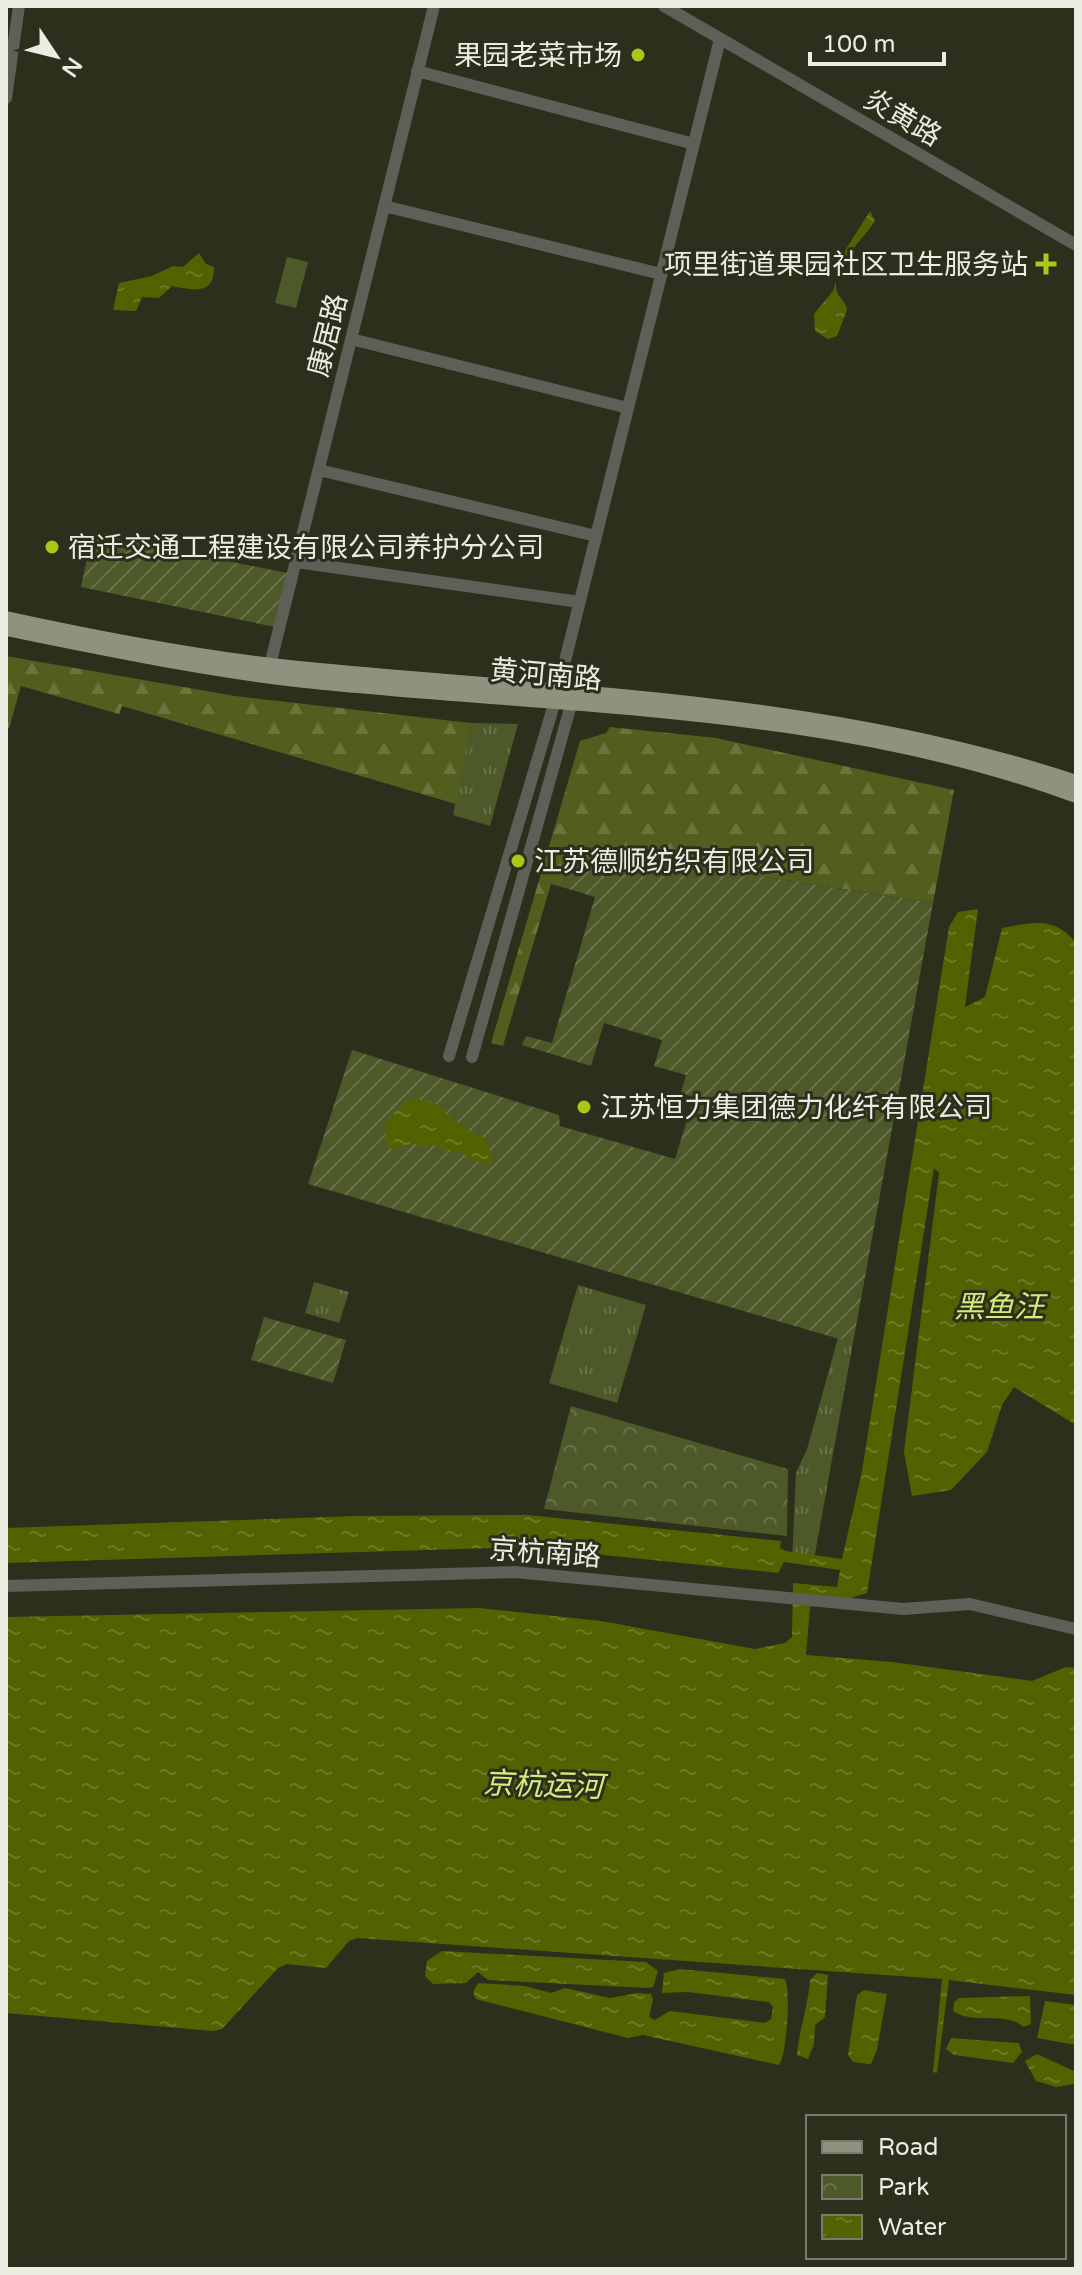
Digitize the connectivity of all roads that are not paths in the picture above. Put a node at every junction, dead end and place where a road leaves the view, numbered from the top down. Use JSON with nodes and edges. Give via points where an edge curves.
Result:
{"nodes":[{"id":1,"x":19,"y":6,"type":"edge"},
{"id":2,"x":434,"y":6,"type":"edge"},
{"id":3,"x":664,"y":6,"type":"edge"},
{"id":4,"x":720,"y":39,"type":"junction"},
{"id":5,"x":417,"y":71,"type":"junction"},
{"id":6,"x":6,"y":90,"type":"edge"},
{"id":7,"x":694,"y":144,"type":"junction"},
{"id":8,"x":384,"y":206,"type":"junction"},
{"id":9,"x":1076,"y":245,"type":"edge"},
{"id":10,"x":661,"y":274,"type":"junction"},
{"id":11,"x":351,"y":339,"type":"junction"},
{"id":12,"x":628,"y":408,"type":"junction"},
{"id":13,"x":319,"y":470,"type":"junction"},
{"id":14,"x":596,"y":536,"type":"junction"},
{"id":15,"x":296,"y":562,"type":"junction"},
{"id":16,"x":580,"y":602,"type":"junction"},
{"id":17,"x":6,"y":618,"type":"edge"},
{"id":18,"x":6,"y":629,"type":"edge"},
{"id":19,"x":269,"y":670,"type":"junction"},
{"id":20,"x":557,"y":694,"type":"junction"},
{"id":21,"x":574,"y":696,"type":"junction"},
{"id":22,"x":1076,"y":782,"type":"edge"},
{"id":23,"x":1076,"y":796,"type":"edge"},
{"id":24,"x":449,"y":1056,"type":"dead end"},
{"id":25,"x":472,"y":1057,"type":"dead end"},
{"id":26,"x":6,"y":1586,"type":"edge"},
{"id":27,"x":1076,"y":1629,"type":"edge"}],
"edges":[{"from":1,"to":6,"type":"street"},
{"from":2,"to":5,"type":"street","name":"康居路"},
{"from":3,"to":4,"type":"street","name":"炎黄路"},
{"from":4,"to":7,"type":"street"},
{"from":4,"to":9,"type":"street","name":"炎黄路"},
{"from":5,"to":7,"type":"street"},
{"from":5,"to":8,"type":"street","name":"康居路"},
{"from":7,"to":10,"type":"street"},
{"from":8,"to":10,"type":"street"},
{"from":8,"to":11,"type":"street","name":"康居路"},
{"from":10,"to":12,"type":"street"},
{"from":11,"to":12,"type":"street"},
{"from":11,"to":13,"type":"street","name":"康居路"},
{"from":12,"to":14,"type":"street"},
{"from":13,"to":14,"type":"street"},
{"from":13,"to":15,"type":"street","name":"康居路"},
{"from":14,"to":16,"type":"street"},
{"from":15,"to":16,"type":"street"},
{"from":15,"to":19,"type":"street","name":"康居路"},
{"from":16,"to":20,"type":"street"},
{"from":17,"to":19,"type":"main road","name":"黄河南路"},
{"from":18,"to":19,"type":"main road","name":"黄河南路"},
{"from":19,"to":20,"type":"main road","name":"黄河南路"},
{"from":20,"to":21,"type":"main road","name":"黄河南路"},
{"from":20,"to":24,"type":"street"},
{"from":21,"to":22,"type":"main road","name":"黄河南路","via":[[817,718]]},
{"from":21,"to":23,"type":"main road","name":"黄河南路","via":[[810,730],[1023,778]]},
{"from":21,"to":25,"type":"street"},
{"from":26,"to":27,"type":"street","name":"京杭南路","via":[[515,1572],[903,1609],[970,1604]]}]}
